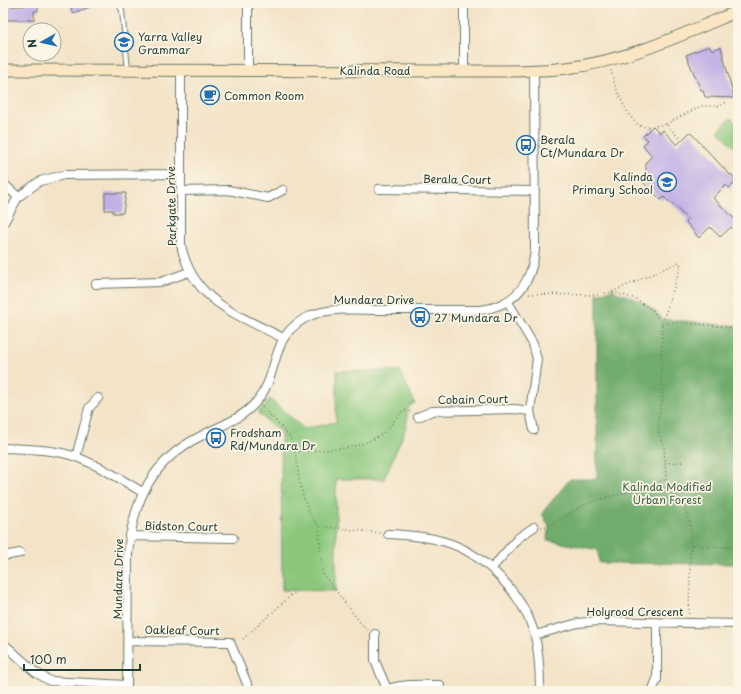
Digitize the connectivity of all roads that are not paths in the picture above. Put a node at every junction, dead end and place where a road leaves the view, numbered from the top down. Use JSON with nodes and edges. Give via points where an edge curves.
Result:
{"nodes":[{"id":1,"x":119,"y":3,"type":"edge"},
{"id":2,"x":248,"y":3,"type":"edge"},
{"id":3,"x":464,"y":3,"type":"edge"},
{"id":4,"x":738,"y":11,"type":"edge"},
{"id":5,"x":3,"y":70,"type":"edge"},
{"id":6,"x":128,"y":70,"type":"junction"},
{"id":7,"x":181,"y":70,"type":"junction"},
{"id":8,"x":248,"y":70,"type":"junction"},
{"id":9,"x":534,"y":70,"type":"junction"},
{"id":10,"x":464,"y":71,"type":"junction"},
{"id":11,"x":180,"y":174,"type":"junction"},
{"id":12,"x":3,"y":183,"type":"edge"},
{"id":13,"x":378,"y":189,"type":"dead end"},
{"id":14,"x":283,"y":190,"type":"dead end"},
{"id":15,"x":181,"y":191,"type":"junction"},
{"id":16,"x":534,"y":191,"type":"junction"},
{"id":17,"x":18,"y":197,"type":"junction"},
{"id":18,"x":3,"y":224,"type":"edge"},
{"id":19,"x":189,"y":272,"type":"junction"},
{"id":20,"x":96,"y":284,"type":"dead end"},
{"id":21,"x":508,"y":302,"type":"junction"},
{"id":22,"x":283,"y":338,"type":"junction"},
{"id":23,"x":98,"y":398,"type":"dead end"},
{"id":24,"x":530,"y":411,"type":"junction"},
{"id":25,"x":418,"y":417,"type":"road end"},
{"id":26,"x":534,"y":430,"type":"dead end"},
{"id":27,"x":3,"y":448,"type":"edge"},
{"id":28,"x":76,"y":457,"type":"junction"},
{"id":29,"x":142,"y":492,"type":"junction"},
{"id":30,"x":534,"y":527,"type":"road end"},
{"id":31,"x":388,"y":534,"type":"road end"},
{"id":32,"x":129,"y":536,"type":"junction"},
{"id":33,"x":233,"y":538,"type":"dead end"},
{"id":34,"x":20,"y":554,"type":"dead end"},
{"id":35,"x":3,"y":556,"type":"edge"},
{"id":36,"x":492,"y":568,"type":"junction"},
{"id":37,"x":657,"y":622,"type":"junction"},
{"id":38,"x":738,"y":624,"type":"edge"},
{"id":39,"x":375,"y":634,"type":"road end"},
{"id":40,"x":534,"y":635,"type":"junction"},
{"id":41,"x":128,"y":641,"type":"junction"},
{"id":42,"x":3,"y":643,"type":"edge"},
{"id":43,"x":440,"y":685,"type":"dead end"},
{"id":44,"x":127,"y":688,"type":"edge"},
{"id":45,"x":386,"y":690,"type":"edge"},
{"id":46,"x":250,"y":691,"type":"edge"},
{"id":47,"x":540,"y":691,"type":"edge"},
{"id":48,"x":652,"y":691,"type":"edge"}],
"edges":[{"from":1,"to":6,"type":"lane"},
{"from":2,"to":8,"type":"street"},
{"from":3,"to":10,"type":"street"},
{"from":4,"to":9,"type":"street","name":"Kalinda Road","via":[[641,50],[609,60],[569,68]]},
{"from":5,"to":6,"type":"street","name":"Kalinda Road"},
{"from":6,"to":7,"type":"street","name":"Kalinda Road"},
{"from":7,"to":8,"type":"street","name":"Kalinda Road"},
{"from":7,"to":11,"type":"street","name":"Parkgate Drive"},
{"from":8,"to":10,"type":"street","name":"Kalinda Road"},
{"from":9,"to":10,"type":"street","name":"Kalinda Road"},
{"from":9,"to":16,"type":"street","name":"Mundara Drive"},
{"from":11,"to":15,"type":"street","name":"Parkgate Drive"},
{"from":11,"to":17,"type":"street","via":[[64,175],[40,181]]},
{"from":12,"to":17,"type":"street"},
{"from":13,"to":16,"type":"street","name":"Berala Court"},
{"from":14,"to":15,"type":"street","via":[[268,198],[228,190]]},
{"from":15,"to":19,"type":"street","name":"Parkgate Drive","via":[[181,245]]},
{"from":16,"to":21,"type":"street","name":"Mundara Drive","via":[[535,249],[532,271],[525,284]]},
{"from":17,"to":18,"type":"street"},
{"from":19,"to":20,"type":"street","via":[[161,282]]},
{"from":19,"to":22,"type":"street","name":"Parkgate Drive","via":[[200,288],[216,302]]},
{"from":21,"to":22,"type":"street","name":"Mundara Drive","via":[[481,310],[325,311],[300,321]]},
{"from":21,"to":24,"type":"street","via":[[533,344],[537,359]]},
{"from":22,"to":29,"type":"street","name":"Mundara Drive","via":[[268,383],[247,412],[234,421],[201,435],[176,452],[156,472]]},
{"from":23,"to":28,"type":"street","via":[[89,408]]},
{"from":24,"to":25,"type":"street","name":"Cobain Court","via":[[432,411]]},
{"from":24,"to":26,"type":"street"},
{"from":27,"to":28,"type":"street","via":[[36,450]]},
{"from":28,"to":29,"type":"street"},
{"from":29,"to":32,"type":"street","name":"Mundara Drive"},
{"from":30,"to":36,"type":"street","via":[[518,538]]},
{"from":31,"to":36,"type":"street","via":[[443,541],[457,546]]},
{"from":32,"to":33,"type":"street","name":"Bidston Court"},
{"from":32,"to":41,"type":"street","name":"Mundara Drive"},
{"from":34,"to":35,"type":"street"},
{"from":36,"to":40,"type":"street","via":[[523,610]]},
{"from":37,"to":38,"type":"street","name":"Holyrood Crescent"},
{"from":37,"to":40,"type":"street","name":"Holyrood Crescent","via":[[597,620]]},
{"from":37,"to":48,"type":"street","via":[[657,679]]},
{"from":39,"to":45,"type":"street","via":[[375,661]]},
{"from":40,"to":47,"type":"street","via":[[540,672]]},
{"from":41,"to":44,"type":"street","name":"Mundara Drive"},
{"from":41,"to":46,"type":"street","name":"Oakleaf Court","via":[[230,642]]},
{"from":42,"to":44,"type":"street","via":[[35,672],[50,681]]},
{"from":43,"to":45,"type":"street","via":[[410,685]]}]}
